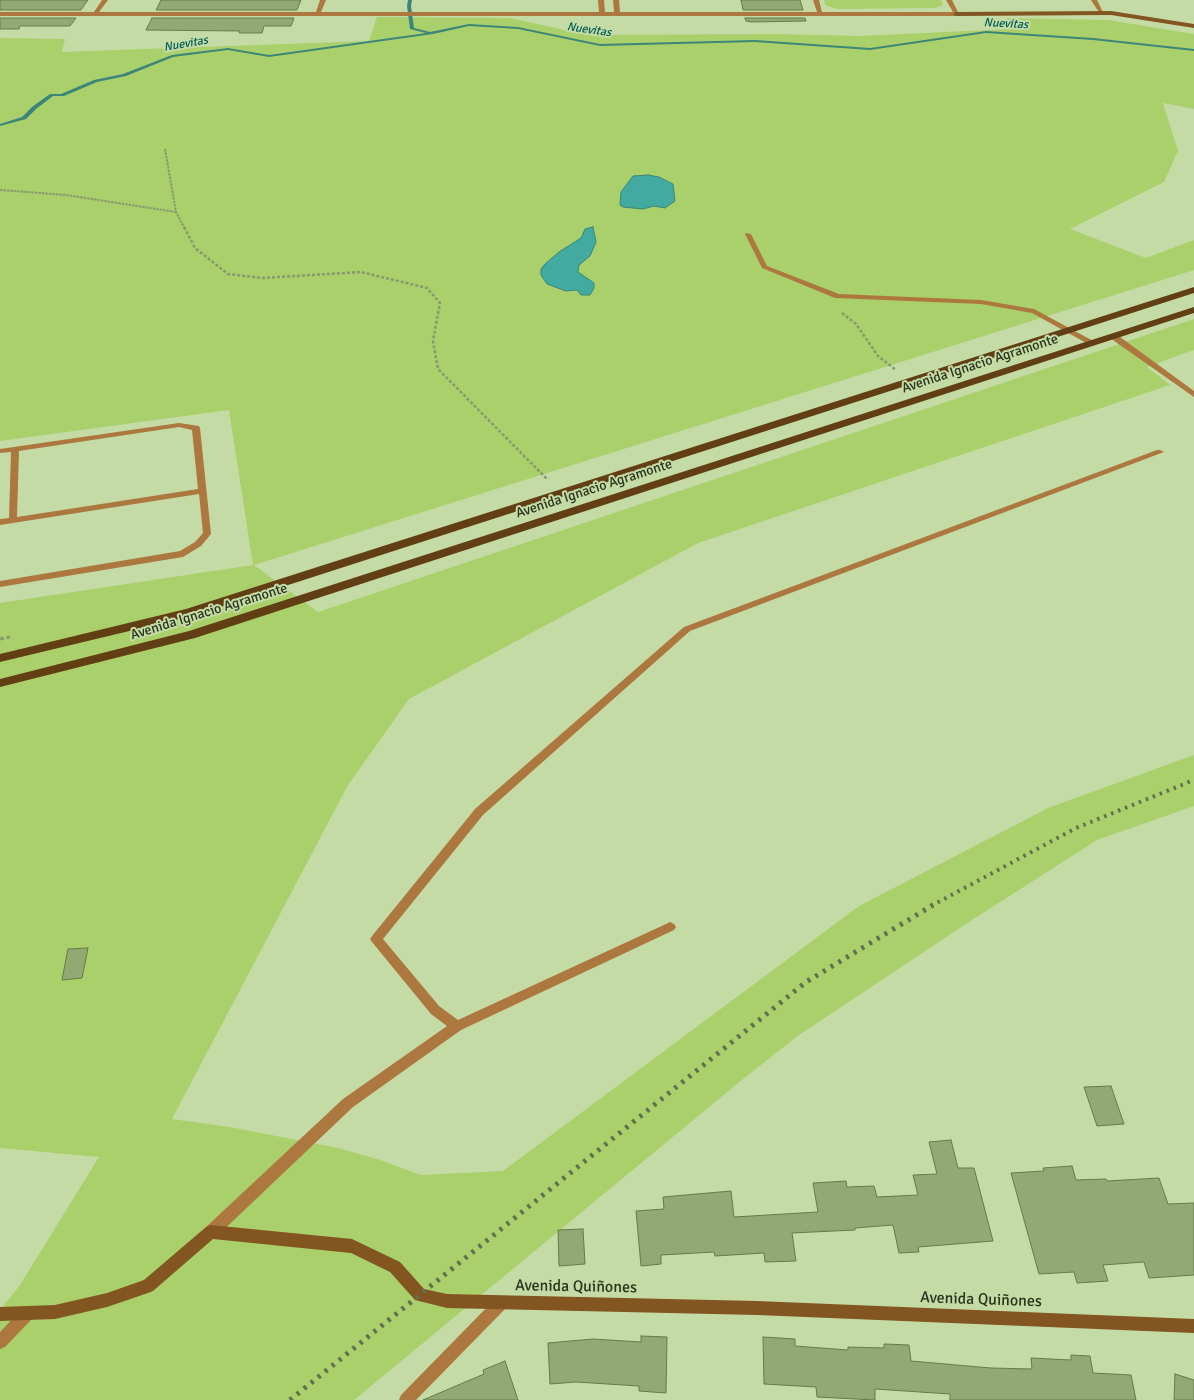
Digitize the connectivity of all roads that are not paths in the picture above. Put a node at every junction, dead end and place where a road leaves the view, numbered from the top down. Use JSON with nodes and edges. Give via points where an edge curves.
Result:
{"nodes":[{"id":1,"x":105,"y":0,"type":"edge"},
{"id":2,"x":323,"y":0,"type":"edge"},
{"id":3,"x":601,"y":0,"type":"edge"},
{"id":4,"x":616,"y":0,"type":"edge"},
{"id":5,"x":816,"y":0,"type":"edge"},
{"id":6,"x":949,"y":0,"type":"edge"},
{"id":7,"x":1094,"y":0,"type":"edge"},
{"id":8,"x":1102,"y":13,"type":"junction"},
{"id":9,"x":0,"y":14,"type":"edge"},
{"id":10,"x":96,"y":14,"type":"junction"},
{"id":11,"x":318,"y":14,"type":"junction"},
{"id":12,"x":602,"y":14,"type":"junction"},
{"id":13,"x":617,"y":14,"type":"junction"},
{"id":14,"x":820,"y":14,"type":"junction"},
{"id":15,"x":956,"y":14,"type":"junction"},
{"id":16,"x":1194,"y":26,"type":"edge"},
{"id":17,"x":1194,"y":31,"type":"edge"},
{"id":18,"x":748,"y":234,"type":"dead end"},
{"id":19,"x":1194,"y":290,"type":"edge"},
{"id":20,"x":1194,"y":310,"type":"edge"},
{"id":21,"x":1068,"y":330,"type":"junction"},
{"id":22,"x":1113,"y":336,"type":"junction"},
{"id":23,"x":1093,"y":343,"type":"junction"},
{"id":24,"x":1194,"y":395,"type":"edge"},
{"id":25,"x":15,"y":449,"type":"junction"},
{"id":26,"x":0,"y":451,"type":"edge"},
{"id":27,"x":1160,"y":452,"type":"dead end"},
{"id":28,"x":202,"y":491,"type":"junction"},
{"id":29,"x":13,"y":520,"type":"junction"},
{"id":30,"x":0,"y":522,"type":"edge"},
{"id":31,"x":0,"y":584,"type":"edge"},
{"id":32,"x":0,"y":658,"type":"edge"},
{"id":33,"x":0,"y":683,"type":"edge"},
{"id":34,"x":670,"y":927,"type":"dead end"},
{"id":35,"x":457,"y":1026,"type":"junction"},
{"id":36,"x":210,"y":1232,"type":"junction"},
{"id":37,"x":501,"y":1303,"type":"junction"},
{"id":38,"x":28,"y":1313,"type":"junction"},
{"id":39,"x":0,"y":1314,"type":"edge"},
{"id":40,"x":1194,"y":1326,"type":"edge"},
{"id":41,"x":0,"y":1342,"type":"edge"},
{"id":42,"x":406,"y":1400,"type":"edge"}],
"edges":[{"from":1,"to":10,"type":"street"},
{"from":2,"to":11,"type":"street"},
{"from":3,"to":12,"type":"street"},
{"from":4,"to":13,"type":"street"},
{"from":5,"to":14,"type":"street"},
{"from":6,"to":15,"type":"street"},
{"from":7,"to":8,"type":"street"},
{"from":8,"to":15,"type":"street"},
{"from":8,"to":16,"type":"street"},
{"from":8,"to":17,"type":"street","via":[[1115,19]]},
{"from":9,"to":10,"type":"street"},
{"from":10,"to":11,"type":"street"},
{"from":11,"to":12,"type":"street"},
{"from":12,"to":13,"type":"street"},
{"from":13,"to":14,"type":"street"},
{"from":14,"to":15,"type":"street"},
{"from":18,"to":21,"type":"street","via":[[764,266],[838,296],[981,302],[1034,311]]},
{"from":19,"to":21,"type":"main road","name":"Avenida Ignacio Agramonte"},
{"from":20,"to":22,"type":"main road","name":"Avenida Ignacio Agramonte"},
{"from":21,"to":23,"type":"street"},
{"from":21,"to":32,"type":"main road","name":"Avenida Ignacio Agramonte","via":[[188,613]]},
{"from":22,"to":23,"type":"main road","name":"Avenida Ignacio Agramonte"},
{"from":22,"to":24,"type":"street"},
{"from":23,"to":33,"type":"main road","name":"Avenida Ignacio Agramonte","via":[[191,636]]},
{"from":25,"to":26,"type":"street"},
{"from":25,"to":28,"type":"street","via":[[179,425],[191,426],[196,428]]},
{"from":25,"to":29,"type":"street"},
{"from":27,"to":35,"type":"street","via":[[687,629],[479,812],[376,939],[435,1010]]},
{"from":28,"to":29,"type":"street"},
{"from":28,"to":31,"type":"street","via":[[207,534],[183,554]]},
{"from":29,"to":30,"type":"street"},
{"from":34,"to":35,"type":"street"},
{"from":35,"to":36,"type":"street","via":[[348,1103]]},
{"from":36,"to":37,"type":"street","name":"Avenida Quiñones","via":[[352,1246],[395,1268],[420,1295],[447,1301]]},
{"from":36,"to":38,"type":"street","via":[[148,1286],[108,1300],[55,1312]]},
{"from":37,"to":40,"type":"street","name":"Avenida Quiñones","via":[[757,1308]]},
{"from":37,"to":42,"type":"street"},
{"from":38,"to":39,"type":"street"},
{"from":38,"to":41,"type":"street"}]}
